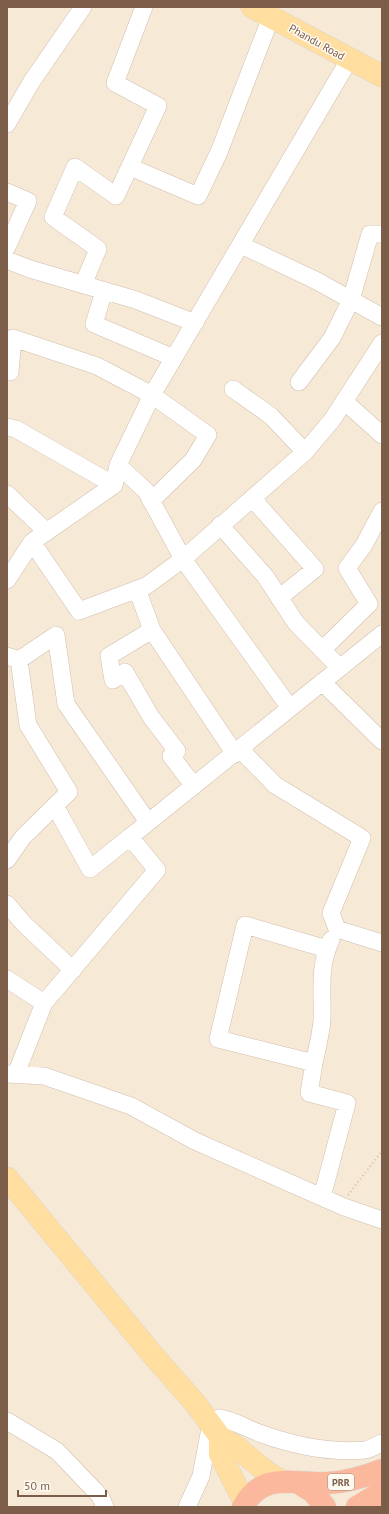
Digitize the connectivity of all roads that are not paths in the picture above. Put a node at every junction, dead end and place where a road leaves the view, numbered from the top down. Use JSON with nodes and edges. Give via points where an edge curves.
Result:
{"nodes":[{"id":1,"x":82,"y":7,"type":"edge"},
{"id":2,"x":144,"y":7,"type":"edge"},
{"id":3,"x":252,"y":7,"type":"edge"},
{"id":4,"x":271,"y":17,"type":"junction"},
{"id":5,"x":348,"y":60,"type":"junction"},
{"id":6,"x":382,"y":76,"type":"edge"},
{"id":7,"x":7,"y":124,"type":"edge"},
{"id":8,"x":130,"y":167,"type":"junction"},
{"id":9,"x":7,"y":192,"type":"edge"},
{"id":10,"x":382,"y":234,"type":"edge"},
{"id":11,"x":241,"y":245,"type":"junction"},
{"id":12,"x":7,"y":247,"type":"edge"},
{"id":13,"x":7,"y":260,"type":"edge"},
{"id":14,"x":83,"y":285,"type":"junction"},
{"id":15,"x":104,"y":291,"type":"junction"},
{"id":16,"x":351,"y":300,"type":"junction"},
{"id":17,"x":382,"y":317,"type":"edge"},
{"id":18,"x":195,"y":323,"type":"junction"},
{"id":19,"x":382,"y":343,"type":"edge"},
{"id":20,"x":174,"y":358,"type":"junction"},
{"id":21,"x":7,"y":371,"type":"edge"},
{"id":22,"x":299,"y":382,"type":"dead end"},
{"id":23,"x":233,"y":389,"type":"dead end"},
{"id":24,"x":152,"y":395,"type":"junction"},
{"id":25,"x":344,"y":401,"type":"junction"},
{"id":26,"x":7,"y":427,"type":"edge"},
{"id":27,"x":382,"y":435,"type":"edge"},
{"id":28,"x":305,"y":452,"type":"junction"},
{"id":29,"x":118,"y":465,"type":"junction"},
{"id":30,"x":114,"y":485,"type":"junction"},
{"id":31,"x":7,"y":494,"type":"edge"},
{"id":32,"x":252,"y":498,"type":"junction"},
{"id":33,"x":151,"y":501,"type":"junction"},
{"id":34,"x":382,"y":511,"type":"edge"},
{"id":35,"x":220,"y":525,"type":"junction"},
{"id":36,"x":47,"y":532,"type":"junction"},
{"id":37,"x":32,"y":542,"type":"junction"},
{"id":38,"x":183,"y":559,"type":"junction"},
{"id":39,"x":7,"y":580,"type":"edge"},
{"id":40,"x":138,"y":589,"type":"junction"},
{"id":41,"x":279,"y":598,"type":"junction"},
{"id":42,"x":152,"y":630,"type":"junction"},
{"id":43,"x":382,"y":634,"type":"edge"},
{"id":44,"x":322,"y":650,"type":"junction"},
{"id":45,"x":13,"y":658,"type":"edge"},
{"id":46,"x":340,"y":668,"type":"junction"},
{"id":47,"x":322,"y":682,"type":"junction"},
{"id":48,"x":290,"y":708,"type":"junction"},
{"id":49,"x":382,"y":740,"type":"edge"},
{"id":50,"x":238,"y":752,"type":"junction"},
{"id":51,"x":194,"y":786,"type":"junction"},
{"id":52,"x":55,"y":806,"type":"junction"},
{"id":53,"x":148,"y":822,"type":"junction"},
{"id":54,"x":130,"y":837,"type":"junction"},
{"id":55,"x":7,"y":860,"type":"edge"},
{"id":56,"x":7,"y":904,"type":"edge"},
{"id":57,"x":337,"y":929,"type":"junction"},
{"id":58,"x":382,"y":943,"type":"edge"},
{"id":59,"x":327,"y":949,"type":"junction"},
{"id":60,"x":73,"y":970,"type":"junction"},
{"id":61,"x":7,"y":979,"type":"edge"},
{"id":62,"x":44,"y":1003,"type":"junction"},
{"id":63,"x":314,"y":1063,"type":"junction"},
{"id":64,"x":11,"y":1074,"type":"edge"},
{"id":65,"x":7,"y":1178,"type":"edge"},
{"id":66,"x":322,"y":1197,"type":"junction"},
{"id":67,"x":382,"y":1220,"type":"edge"},
{"id":68,"x":7,"y":1421,"type":"edge"},
{"id":69,"x":216,"y":1430,"type":"junction"},
{"id":70,"x":382,"y":1443,"type":"edge"},
{"id":71,"x":382,"y":1470,"type":"edge"},
{"id":72,"x":290,"y":1482,"type":"junction"},
{"id":73,"x":244,"y":1505,"type":"edge"},
{"id":74,"x":104,"y":1507,"type":"edge"},
{"id":75,"x":187,"y":1507,"type":"edge"},
{"id":76,"x":324,"y":1507,"type":"edge"}],
"edges":[{"from":1,"to":7,"type":"street","via":[[32,81]]},
{"from":2,"to":8,"type":"street","via":[[115,83],[158,106]]},
{"from":3,"to":4,"type":"main road","name":"Phandu Road"},
{"from":4,"to":5,"type":"main road","name":"Phandu Road"},
{"from":4,"to":8,"type":"street","via":[[220,152],[198,196]]},
{"from":5,"to":6,"type":"main road","name":"Phandu Road"},
{"from":5,"to":11,"type":"street"},
{"from":8,"to":14,"type":"street","via":[[116,196],[75,167],[53,217],[98,249]]},
{"from":9,"to":12,"type":"street","via":[[28,201]]},
{"from":10,"to":16,"type":"street","via":[[370,234]]},
{"from":11,"to":16,"type":"street"},
{"from":11,"to":18,"type":"street"},
{"from":13,"to":14,"type":"street"},
{"from":14,"to":15,"type":"street"},
{"from":15,"to":18,"type":"street","via":[[136,300]]},
{"from":15,"to":20,"type":"street","via":[[94,324]]},
{"from":16,"to":17,"type":"street"},
{"from":16,"to":22,"type":"street","via":[[332,338]]},
{"from":18,"to":20,"type":"street"},
{"from":19,"to":25,"type":"street"},
{"from":20,"to":24,"type":"street"},
{"from":21,"to":24,"type":"street","via":[[10,372],[13,338],[97,366]]},
{"from":23,"to":28,"type":"street","via":[[271,416]]},
{"from":24,"to":29,"type":"street"},
{"from":24,"to":33,"type":"street","via":[[208,435],[193,460]]},
{"from":25,"to":27,"type":"street"},
{"from":25,"to":28,"type":"street","via":[[332,420]]},
{"from":26,"to":30,"type":"street","via":[[16,429]]},
{"from":28,"to":32,"type":"street"},
{"from":29,"to":30,"type":"street"},
{"from":29,"to":33,"type":"street","via":[[146,491]]},
{"from":30,"to":36,"type":"street"},
{"from":31,"to":36,"type":"street"},
{"from":32,"to":35,"type":"street"},
{"from":32,"to":41,"type":"street","via":[[315,569]]},
{"from":33,"to":38,"type":"street"},
{"from":34,"to":44,"type":"street","via":[[364,545],[347,568],[369,604]]},
{"from":35,"to":38,"type":"street"},
{"from":35,"to":41,"type":"street","via":[[265,576]]},
{"from":36,"to":37,"type":"street"},
{"from":37,"to":39,"type":"street"},
{"from":37,"to":40,"type":"street","via":[[79,611]]},
{"from":38,"to":40,"type":"street"},
{"from":38,"to":48,"type":"street"},
{"from":40,"to":42,"type":"street"},
{"from":41,"to":44,"type":"street","via":[[296,623]]},
{"from":42,"to":50,"type":"street"},
{"from":42,"to":51,"type":"street","via":[[109,656],[113,680],[125,672],[151,717],[177,751],[171,756]]},
{"from":43,"to":46,"type":"street"},
{"from":44,"to":46,"type":"street"},
{"from":45,"to":52,"type":"street","via":[[28,725],[69,792]]},
{"from":45,"to":53,"type":"street","via":[[56,635],[66,704]]},
{"from":46,"to":47,"type":"street"},
{"from":47,"to":48,"type":"street"},
{"from":47,"to":49,"type":"street"},
{"from":48,"to":50,"type":"street"},
{"from":50,"to":51,"type":"street"},
{"from":50,"to":57,"type":"street","via":[[275,785],[362,838],[331,914]]},
{"from":51,"to":53,"type":"street"},
{"from":52,"to":54,"type":"street","via":[[90,869]]},
{"from":52,"to":55,"type":"street","via":[[23,837]]},
{"from":53,"to":54,"type":"street"},
{"from":54,"to":60,"type":"street","via":[[157,870]]},
{"from":56,"to":60,"type":"street","via":[[24,924]]},
{"from":57,"to":58,"type":"street"},
{"from":57,"to":59,"type":"street"},
{"from":59,"to":63,"type":"street","via":[[320,984],[322,1021]]},
{"from":59,"to":63,"type":"street","via":[[245,925],[218,1040]]},
{"from":60,"to":62,"type":"street"},
{"from":61,"to":62,"type":"street"},
{"from":62,"to":64,"type":"street"},
{"from":63,"to":66,"type":"street","via":[[309,1093],[347,1103]]},
{"from":64,"to":66,"type":"street","via":[[44,1076],[130,1106],[195,1141]]},
{"from":65,"to":69,"type":"main road"},
{"from":66,"to":67,"type":"street"},
{"from":68,"to":74,"type":"street","via":[[57,1451],[100,1496]]},
{"from":69,"to":70,"type":"street","via":[[220,1418],[302,1446],[366,1450]]},
{"from":69,"to":72,"type":"main road","via":[[264,1470]]},
{"from":69,"to":73,"type":"main road","via":[[220,1454]]},
{"from":69,"to":75,"type":"street","via":[[201,1476]]},
{"from":71,"to":72,"type":"highway","number":"PRR","via":[[346,1481]]},
{"from":72,"to":73,"type":"highway","number":"PRR","via":[[260,1488]]},
{"from":72,"to":76,"type":"highway","number":"PRR","via":[[313,1492]]}]}
